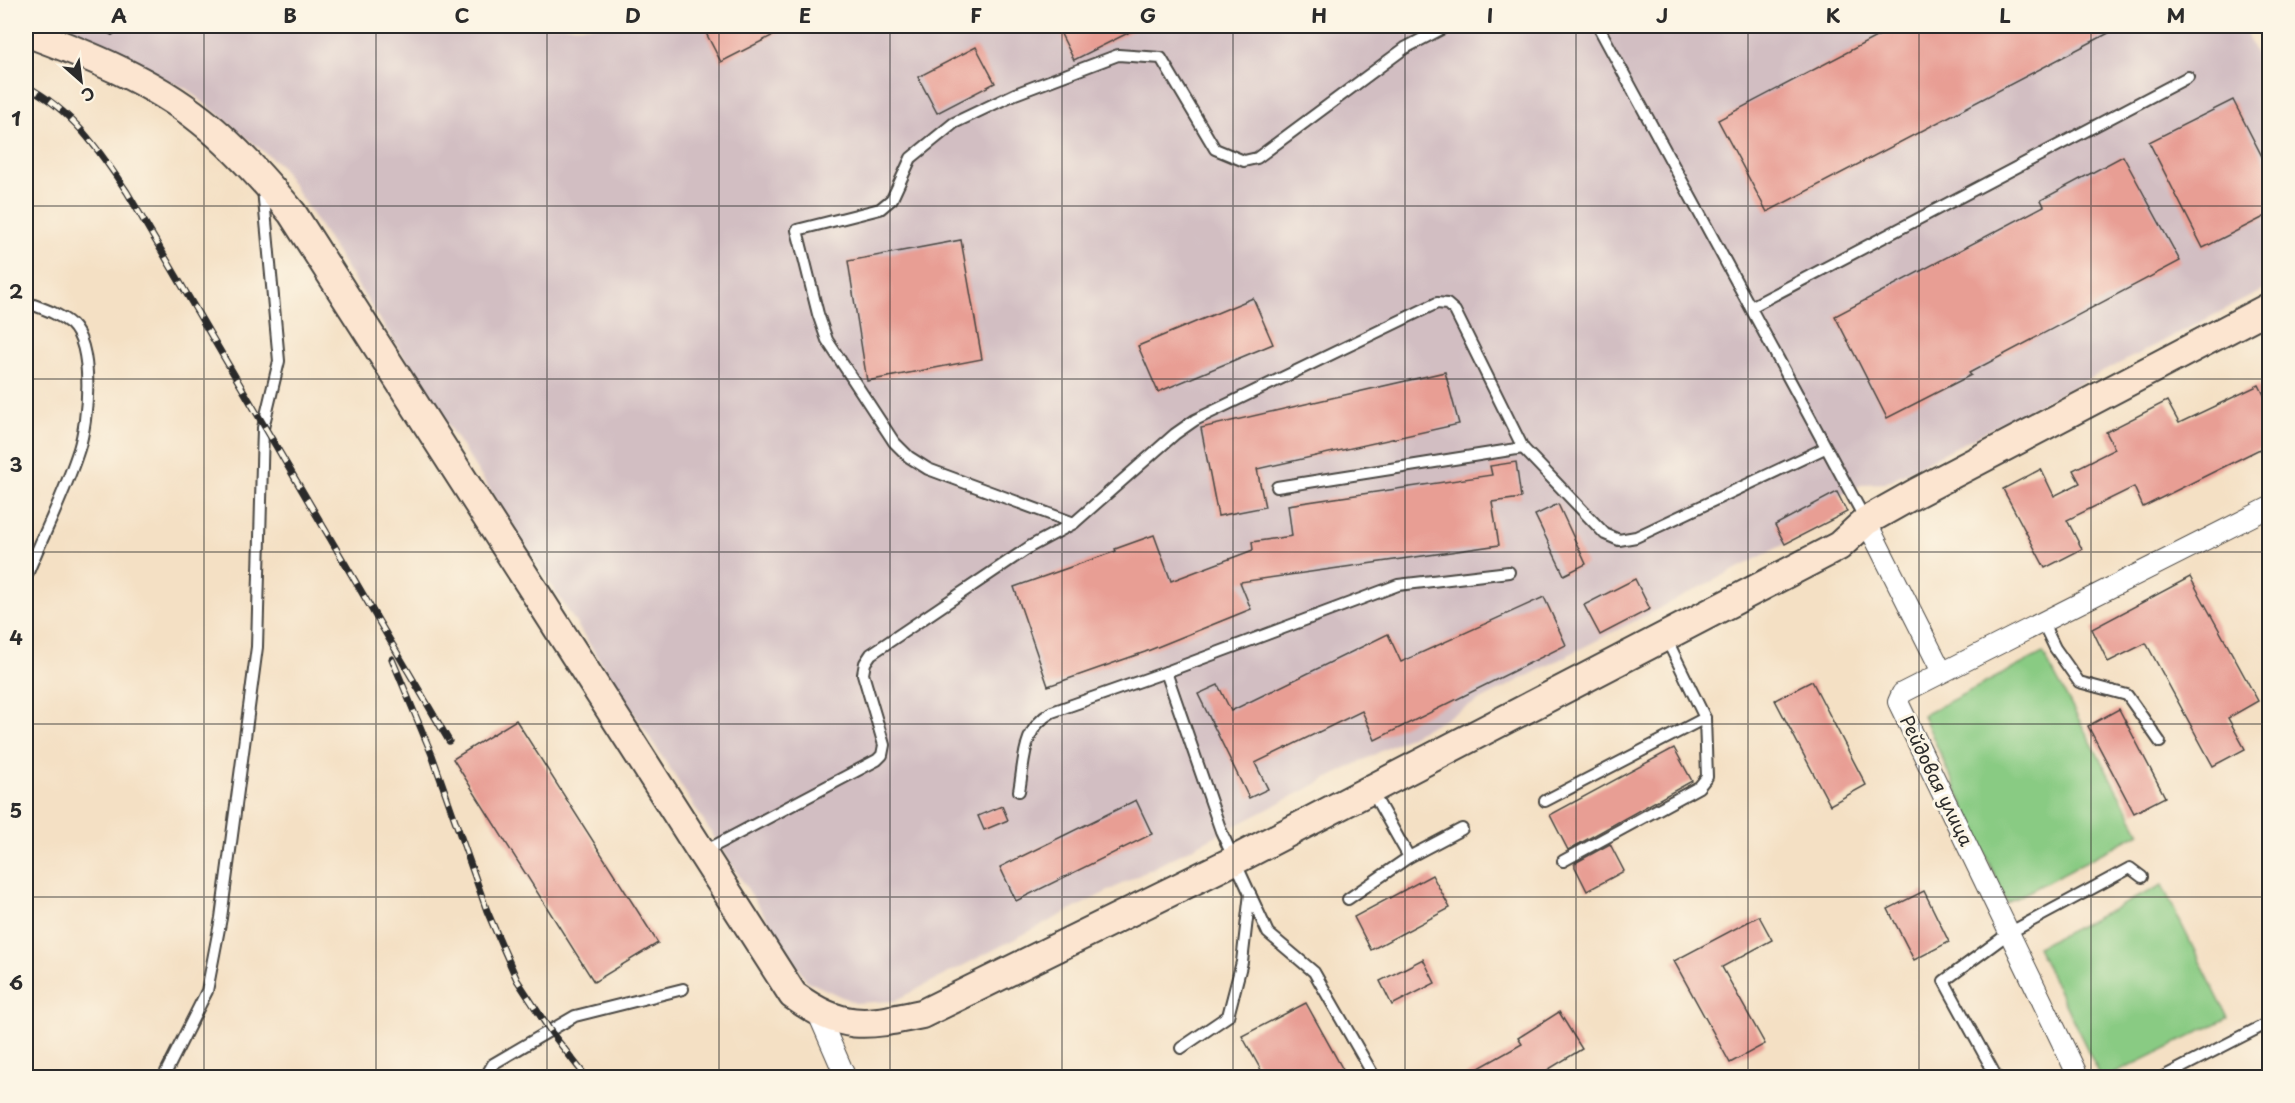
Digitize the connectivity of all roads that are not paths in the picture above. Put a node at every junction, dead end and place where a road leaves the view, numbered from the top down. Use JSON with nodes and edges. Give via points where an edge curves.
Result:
{"nodes":[{"id":1,"x":1447,"y":26,"type":"edge"},
{"id":2,"x":1598,"y":26,"type":"edge"},
{"id":3,"x":26,"y":32,"type":"edge"},
{"id":4,"x":2188,"y":77,"type":"dead end"},
{"id":5,"x":262,"y":177,"type":"junction"},
{"id":6,"x":26,"y":302,"type":"edge"},
{"id":7,"x":1751,"y":307,"type":"junction"},
{"id":8,"x":2270,"y":307,"type":"edge"},
{"id":9,"x":1523,"y":448,"type":"junction"},
{"id":10,"x":1825,"y":448,"type":"junction"},
{"id":11,"x":1277,"y":487,"type":"dead end"},
{"id":12,"x":2270,"y":507,"type":"edge"},
{"id":13,"x":1866,"y":521,"type":"junction"},
{"id":14,"x":1074,"y":523,"type":"junction"},
{"id":15,"x":1509,"y":572,"type":"dead end"},
{"id":16,"x":26,"y":577,"type":"edge"},
{"id":17,"x":2042,"y":621,"type":"junction"},
{"id":18,"x":1665,"y":636,"type":"junction"},
{"id":19,"x":1166,"y":672,"type":"junction"},
{"id":20,"x":1942,"y":672,"type":"junction"},
{"id":21,"x":1705,"y":718,"type":"junction"},
{"id":22,"x":2160,"y":742,"type":"dead end"},
{"id":23,"x":1371,"y":790,"type":"junction"},
{"id":24,"x":1019,"y":791,"type":"dead end"},
{"id":25,"x":1545,"y":801,"type":"dead end"},
{"id":26,"x":1462,"y":829,"type":"dead end"},
{"id":27,"x":702,"y":853,"type":"junction"},
{"id":28,"x":1409,"y":857,"type":"junction"},
{"id":29,"x":1235,"y":860,"type":"junction"},
{"id":30,"x":1563,"y":861,"type":"dead end"},
{"id":31,"x":2142,"y":877,"type":"dead end"},
{"id":32,"x":1250,"y":892,"type":"junction"},
{"id":33,"x":1348,"y":899,"type":"dead end"},
{"id":34,"x":2009,"y":933,"type":"junction"},
{"id":35,"x":683,"y":989,"type":"dead end"},
{"id":36,"x":818,"y":1014,"type":"junction"},
{"id":37,"x":2270,"y":1022,"type":"edge"},
{"id":38,"x":1181,"y":1048,"type":"dead end"},
{"id":39,"x":163,"y":1077,"type":"edge"},
{"id":40,"x":485,"y":1077,"type":"edge"},
{"id":41,"x":846,"y":1077,"type":"edge"},
{"id":42,"x":1375,"y":1077,"type":"edge"},
{"id":43,"x":1997,"y":1077,"type":"edge"},
{"id":44,"x":2079,"y":1077,"type":"edge"},
{"id":45,"x":2161,"y":1077,"type":"edge"}],
"edges":[{"from":1,"to":14,"type":"lane","via":[[1405,48],[1257,158],[1244,161],[1215,149],[1161,58],[1118,55],[1015,94],[954,123],[911,158],[892,199],[880,209],[797,230],[827,340],[894,442],[909,458],[928,469]]},
{"from":2,"to":7,"type":"lane"},
{"from":3,"to":5,"type":"main road","via":[[74,49],[148,86],[202,121]]},
{"from":4,"to":7,"type":"lane"},
{"from":5,"to":27,"type":"main road","via":[[292,213]]},
{"from":5,"to":39,"type":"lane","via":[[279,361],[263,428],[257,646],[221,918],[207,991]]},
{"from":6,"to":16,"type":"lane","via":[[58,314],[73,326],[87,365],[87,397],[79,448]]},
{"from":7,"to":10,"type":"lane"},
{"from":8,"to":13,"type":"main road"},
{"from":9,"to":10,"type":"lane","via":[[1605,534],[1619,540],[1636,537]]},
{"from":9,"to":11,"type":"lane"},
{"from":9,"to":14,"type":"lane","via":[[1455,311],[1447,304],[1437,303],[1195,420]]},
{"from":10,"to":13,"type":"lane"},
{"from":12,"to":17,"type":"street","name":"Рейдовая улица"},
{"from":13,"to":18,"type":"main road","via":[[1839,546]]},
{"from":13,"to":20,"type":"street"},
{"from":14,"to":27,"type":"lane","via":[[1031,546],[871,654],[863,674],[884,746],[877,759]]},
{"from":15,"to":19,"type":"lane","via":[[1398,585]]},
{"from":17,"to":20,"type":"street","name":"Рейдовая улица"},
{"from":17,"to":22,"type":"lane","via":[[2079,682],[2127,695]]},
{"from":18,"to":21,"type":"lane"},
{"from":18,"to":23,"type":"main road"},
{"from":19,"to":24,"type":"lane","via":[[1052,711],[1038,720],[1029,733]]},
{"from":19,"to":29,"type":"lane","via":[[1221,831]]},
{"from":20,"to":34,"type":"street","name":"Рейдовая улица","via":[[1902,693],[1898,702]]},
{"from":21,"to":25,"type":"lane"},
{"from":21,"to":30,"type":"lane","via":[[1707,777],[1699,787]]},
{"from":23,"to":28,"type":"lane"},
{"from":23,"to":29,"type":"main road"},
{"from":26,"to":28,"type":"lane"},
{"from":27,"to":36,"type":"main road","via":[[793,995]]},
{"from":28,"to":33,"type":"lane"},
{"from":29,"to":32,"type":"lane"},
{"from":29,"to":36,"type":"main road","via":[[922,1014],[880,1023],[857,1023]]},
{"from":31,"to":34,"type":"lane","via":[[2130,868]]},
{"from":32,"to":38,"type":"lane","via":[[1242,962],[1228,1016]]},
{"from":32,"to":42,"type":"lane","via":[[1268,933],[1314,972]]},
{"from":34,"to":43,"type":"lane","via":[[1944,981]]},
{"from":34,"to":44,"type":"street","name":"Рейдовая улица"},
{"from":35,"to":40,"type":"lane","via":[[575,1016],[493,1064]]},
{"from":36,"to":41,"type":"street"},
{"from":37,"to":45,"type":"lane"}]}
